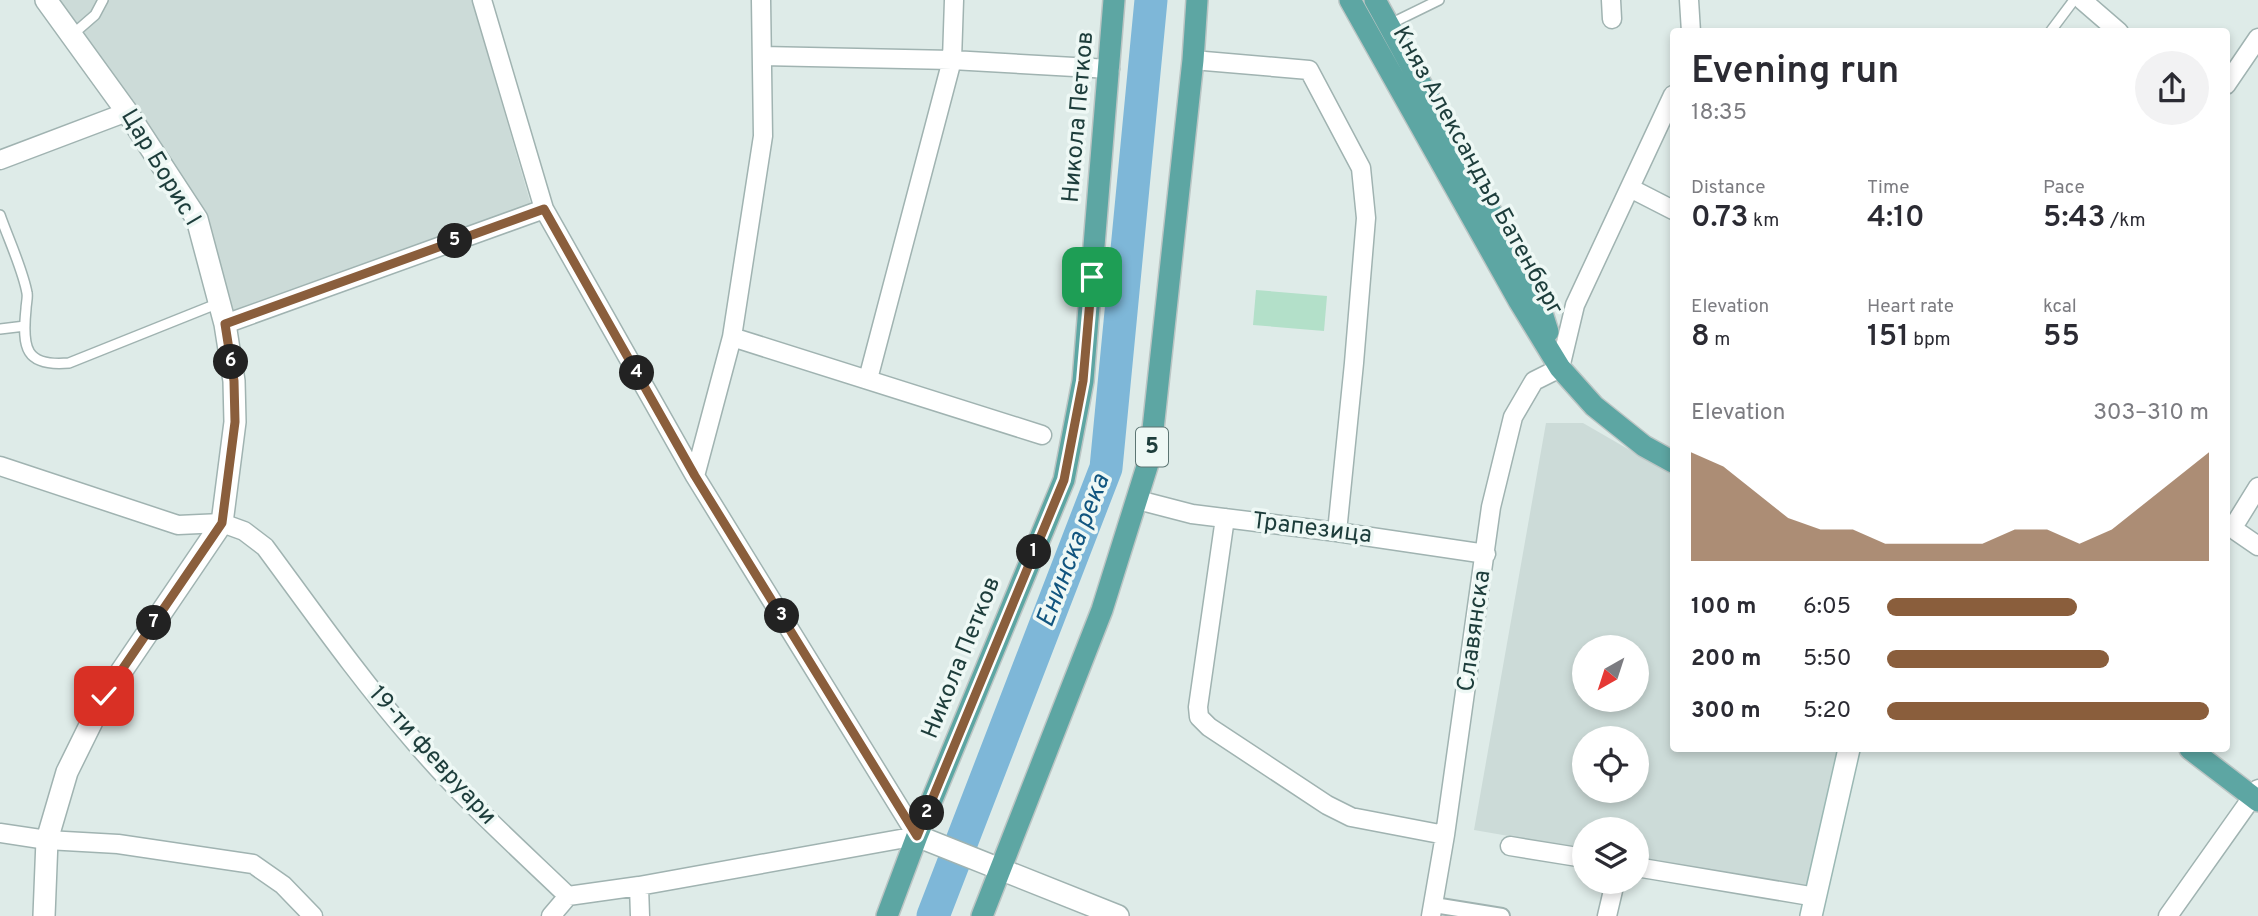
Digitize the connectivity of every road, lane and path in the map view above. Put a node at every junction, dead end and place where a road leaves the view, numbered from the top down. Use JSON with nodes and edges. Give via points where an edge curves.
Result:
{"nodes":[{"id":1,"x":46,"y":0,"type":"edge"},
{"id":2,"x":103,"y":0,"type":"edge"},
{"id":3,"x":482,"y":0,"type":"edge"},
{"id":4,"x":761,"y":0,"type":"edge"},
{"id":5,"x":954,"y":0,"type":"edge"},
{"id":6,"x":1114,"y":0,"type":"edge"},
{"id":7,"x":1197,"y":0,"type":"edge"},
{"id":8,"x":1350,"y":0,"type":"edge"},
{"id":9,"x":1375,"y":0,"type":"edge"},
{"id":10,"x":1439,"y":0,"type":"edge"},
{"id":11,"x":1611,"y":0,"type":"edge"},
{"id":12,"x":1689,"y":0,"type":"edge"},
{"id":13,"x":2074,"y":0,"type":"edge"},
{"id":14,"x":2082,"y":0,"type":"edge"},
{"id":15,"x":1612,"y":19,"type":"dead end"},
{"id":16,"x":1389,"y":24,"type":"junction"},
{"id":17,"x":1691,"y":28,"type":"edge"},
{"id":18,"x":2053,"y":28,"type":"edge"},
{"id":19,"x":2114,"y":28,"type":"edge"},
{"id":20,"x":72,"y":35,"type":"junction"},
{"id":21,"x":2258,"y":38,"type":"edge"},
{"id":22,"x":762,"y":56,"type":"junction"},
{"id":23,"x":952,"y":60,"type":"junction"},
{"id":24,"x":1193,"y":60,"type":"junction"},
{"id":25,"x":1110,"y":69,"type":"junction"},
{"id":26,"x":2230,"y":79,"type":"edge"},
{"id":27,"x":1670,"y":101,"type":"edge"},
{"id":28,"x":127,"y":112,"type":"junction"},
{"id":29,"x":0,"y":160,"type":"edge"},
{"id":30,"x":1630,"y":188,"type":"junction"},
{"id":31,"x":1670,"y":208,"type":"edge"},
{"id":32,"x":544,"y":209,"type":"junction"},
{"id":33,"x":0,"y":215,"type":"edge"},
{"id":34,"x":220,"y":303,"type":"junction"},
{"id":35,"x":225,"y":324,"type":"junction"},
{"id":36,"x":25,"y":326,"type":"junction"},
{"id":37,"x":0,"y":329,"type":"edge"},
{"id":38,"x":732,"y":337,"type":"junction"},
{"id":39,"x":1560,"y":368,"type":"junction"},
{"id":40,"x":868,"y":379,"type":"junction"},
{"id":41,"x":1042,"y":435,"type":"dead end"},
{"id":42,"x":1670,"y":460,"type":"edge"},
{"id":43,"x":0,"y":466,"type":"edge"},
{"id":44,"x":695,"y":476,"type":"junction"},
{"id":45,"x":2258,"y":487,"type":"edge"},
{"id":46,"x":1138,"y":500,"type":"junction"},
{"id":47,"x":1225,"y":518,"type":"junction"},
{"id":48,"x":222,"y":523,"type":"junction"},
{"id":49,"x":2230,"y":525,"type":"edge"},
{"id":50,"x":2230,"y":527,"type":"edge"},
{"id":51,"x":1337,"y":532,"type":"junction"},
{"id":52,"x":2258,"y":546,"type":"edge"},
{"id":53,"x":1486,"y":554,"type":"junction"},
{"id":54,"x":1848,"y":752,"type":"edge"},
{"id":55,"x":2194,"y":752,"type":"edge"},
{"id":56,"x":2256,"y":795,"type":"edge"},
{"id":57,"x":0,"y":833,"type":"edge"},
{"id":58,"x":1445,"y":835,"type":"junction"},
{"id":59,"x":47,"y":840,"type":"junction"},
{"id":60,"x":926,"y":840,"type":"junction"},
{"id":61,"x":1510,"y":846,"type":"dead end"},
{"id":62,"x":1572,"y":856,"type":"edge"},
{"id":63,"x":994,"y":867,"type":"junction"},
{"id":64,"x":1649,"y":870,"type":"edge"},
{"id":65,"x":639,"y":886,"type":"junction"},
{"id":66,"x":1612,"y":894,"type":"edge"},
{"id":67,"x":568,"y":896,"type":"junction"},
{"id":68,"x":1814,"y":906,"type":"edge"},
{"id":69,"x":1433,"y":911,"type":"edge"},
{"id":70,"x":44,"y":916,"type":"edge"},
{"id":71,"x":313,"y":916,"type":"edge"},
{"id":72,"x":551,"y":916,"type":"edge"},
{"id":73,"x":640,"y":916,"type":"edge"},
{"id":74,"x":887,"y":916,"type":"edge"},
{"id":75,"x":982,"y":916,"type":"edge"},
{"id":76,"x":1118,"y":916,"type":"edge"},
{"id":77,"x":1502,"y":916,"type":"edge"},
{"id":78,"x":1607,"y":916,"type":"edge"},
{"id":79,"x":2168,"y":916,"type":"edge"}],
"edges":[{"from":1,"to":20,"type":"street","name":"Цар Борис I"},
{"from":2,"to":20,"type":"lane","via":[[95,15]]},
{"from":3,"to":32,"type":"street"},
{"from":4,"to":22,"type":"street"},
{"from":5,"to":23,"type":"street"},
{"from":6,"to":25,"type":"main road","name":"Никола Петков"},
{"from":7,"to":24,"type":"main road","number":"5"},
{"from":8,"to":39,"type":"main road","name":"Княз Александър Батенберг"},
{"from":9,"to":16,"type":"main road","name":"Княз Александър Батенберг"},
{"from":10,"to":16,"type":"lane"},
{"from":11,"to":15,"type":"street"},
{"from":12,"to":17,"type":"street"},
{"from":13,"to":18,"type":"lane"},
{"from":14,"to":19,"type":"street"},
{"from":16,"to":39,"type":"main road","name":"Княз Александър Батенберг","via":[[1536,294]]},
{"from":20,"to":28,"type":"street","name":"Цар Борис I"},
{"from":21,"to":26,"type":"street"},
{"from":22,"to":23,"type":"street"},
{"from":22,"to":38,"type":"street","via":[[763,136]]},
{"from":23,"to":25,"type":"street"},
{"from":23,"to":40,"type":"street"},
{"from":24,"to":46,"type":"main road","number":"5","via":[[1150,457]]},
{"from":24,"to":51,"type":"street","via":[[1309,70],[1360,168],[1366,218]]},
{"from":25,"to":60,"type":"main road","name":"Никола Петков","via":[[1083,381],[1064,480]]},
{"from":27,"to":30,"type":"street"},
{"from":28,"to":29,"type":"street"},
{"from":28,"to":34,"type":"street","name":"Цар Борис I","via":[[197,219]]},
{"from":30,"to":31,"type":"street"},
{"from":30,"to":39,"type":"street","via":[[1575,305]]},
{"from":32,"to":35,"type":"street"},
{"from":32,"to":44,"type":"street"},
{"from":33,"to":36,"type":"lane","via":[[28,295]]},
{"from":34,"to":35,"type":"street","name":"Цар Борис I"},
{"from":34,"to":36,"type":"lane","via":[[69,363],[50,365],[35,360],[27,348]]},
{"from":35,"to":48,"type":"street","name":"Цар Борис I","via":[[235,422]]},
{"from":36,"to":37,"type":"lane"},
{"from":38,"to":40,"type":"street"},
{"from":38,"to":44,"type":"street"},
{"from":39,"to":42,"type":"main road","name":"Княз Александър Батенберг","via":[[1594,406]]},
{"from":39,"to":53,"type":"street","name":"Славянска","via":[[1534,381],[1513,417]]},
{"from":40,"to":41,"type":"street"},
{"from":43,"to":48,"type":"street","name":"19-ти февруари","via":[[178,525]]},
{"from":44,"to":60,"type":"street"},
{"from":45,"to":49,"type":"street"},
{"from":46,"to":47,"type":"street","name":"Трапезица"},
{"from":46,"to":63,"type":"main road","number":"5","via":[[1102,610]]},
{"from":47,"to":51,"type":"street","name":"Трапезица"},
{"from":47,"to":58,"type":"street","via":[[1199,717],[1351,817]]},
{"from":48,"to":59,"type":"street","via":[[104,696],[67,772]]},
{"from":48,"to":67,"type":"street","name":"19-ти февруари","via":[[244,531],[265,547],[414,742]]},
{"from":50,"to":52,"type":"street"},
{"from":51,"to":53,"type":"street","name":"Трапезица"},
{"from":53,"to":58,"type":"street","name":"Славянска"},
{"from":54,"to":68,"type":"street"},
{"from":55,"to":56,"type":"main road"},
{"from":56,"to":79,"type":"street"},
{"from":57,"to":59,"type":"street"},
{"from":58,"to":69,"type":"street","name":"Славянска"},
{"from":59,"to":70,"type":"street"},
{"from":59,"to":71,"type":"street","via":[[118,844],[253,864]]},
{"from":60,"to":63,"type":"street"},
{"from":60,"to":65,"type":"street"},
{"from":60,"to":74,"type":"main road","name":"Никола Петков"},
{"from":61,"to":62,"type":"street"},
{"from":63,"to":75,"type":"main road","number":"5"},
{"from":63,"to":76,"type":"street"},
{"from":64,"to":68,"type":"street"},
{"from":65,"to":67,"type":"street"},
{"from":65,"to":73,"type":"street"},
{"from":66,"to":78,"type":"street"},
{"from":67,"to":72,"type":"street"},
{"from":69,"to":77,"type":"street"}]}
